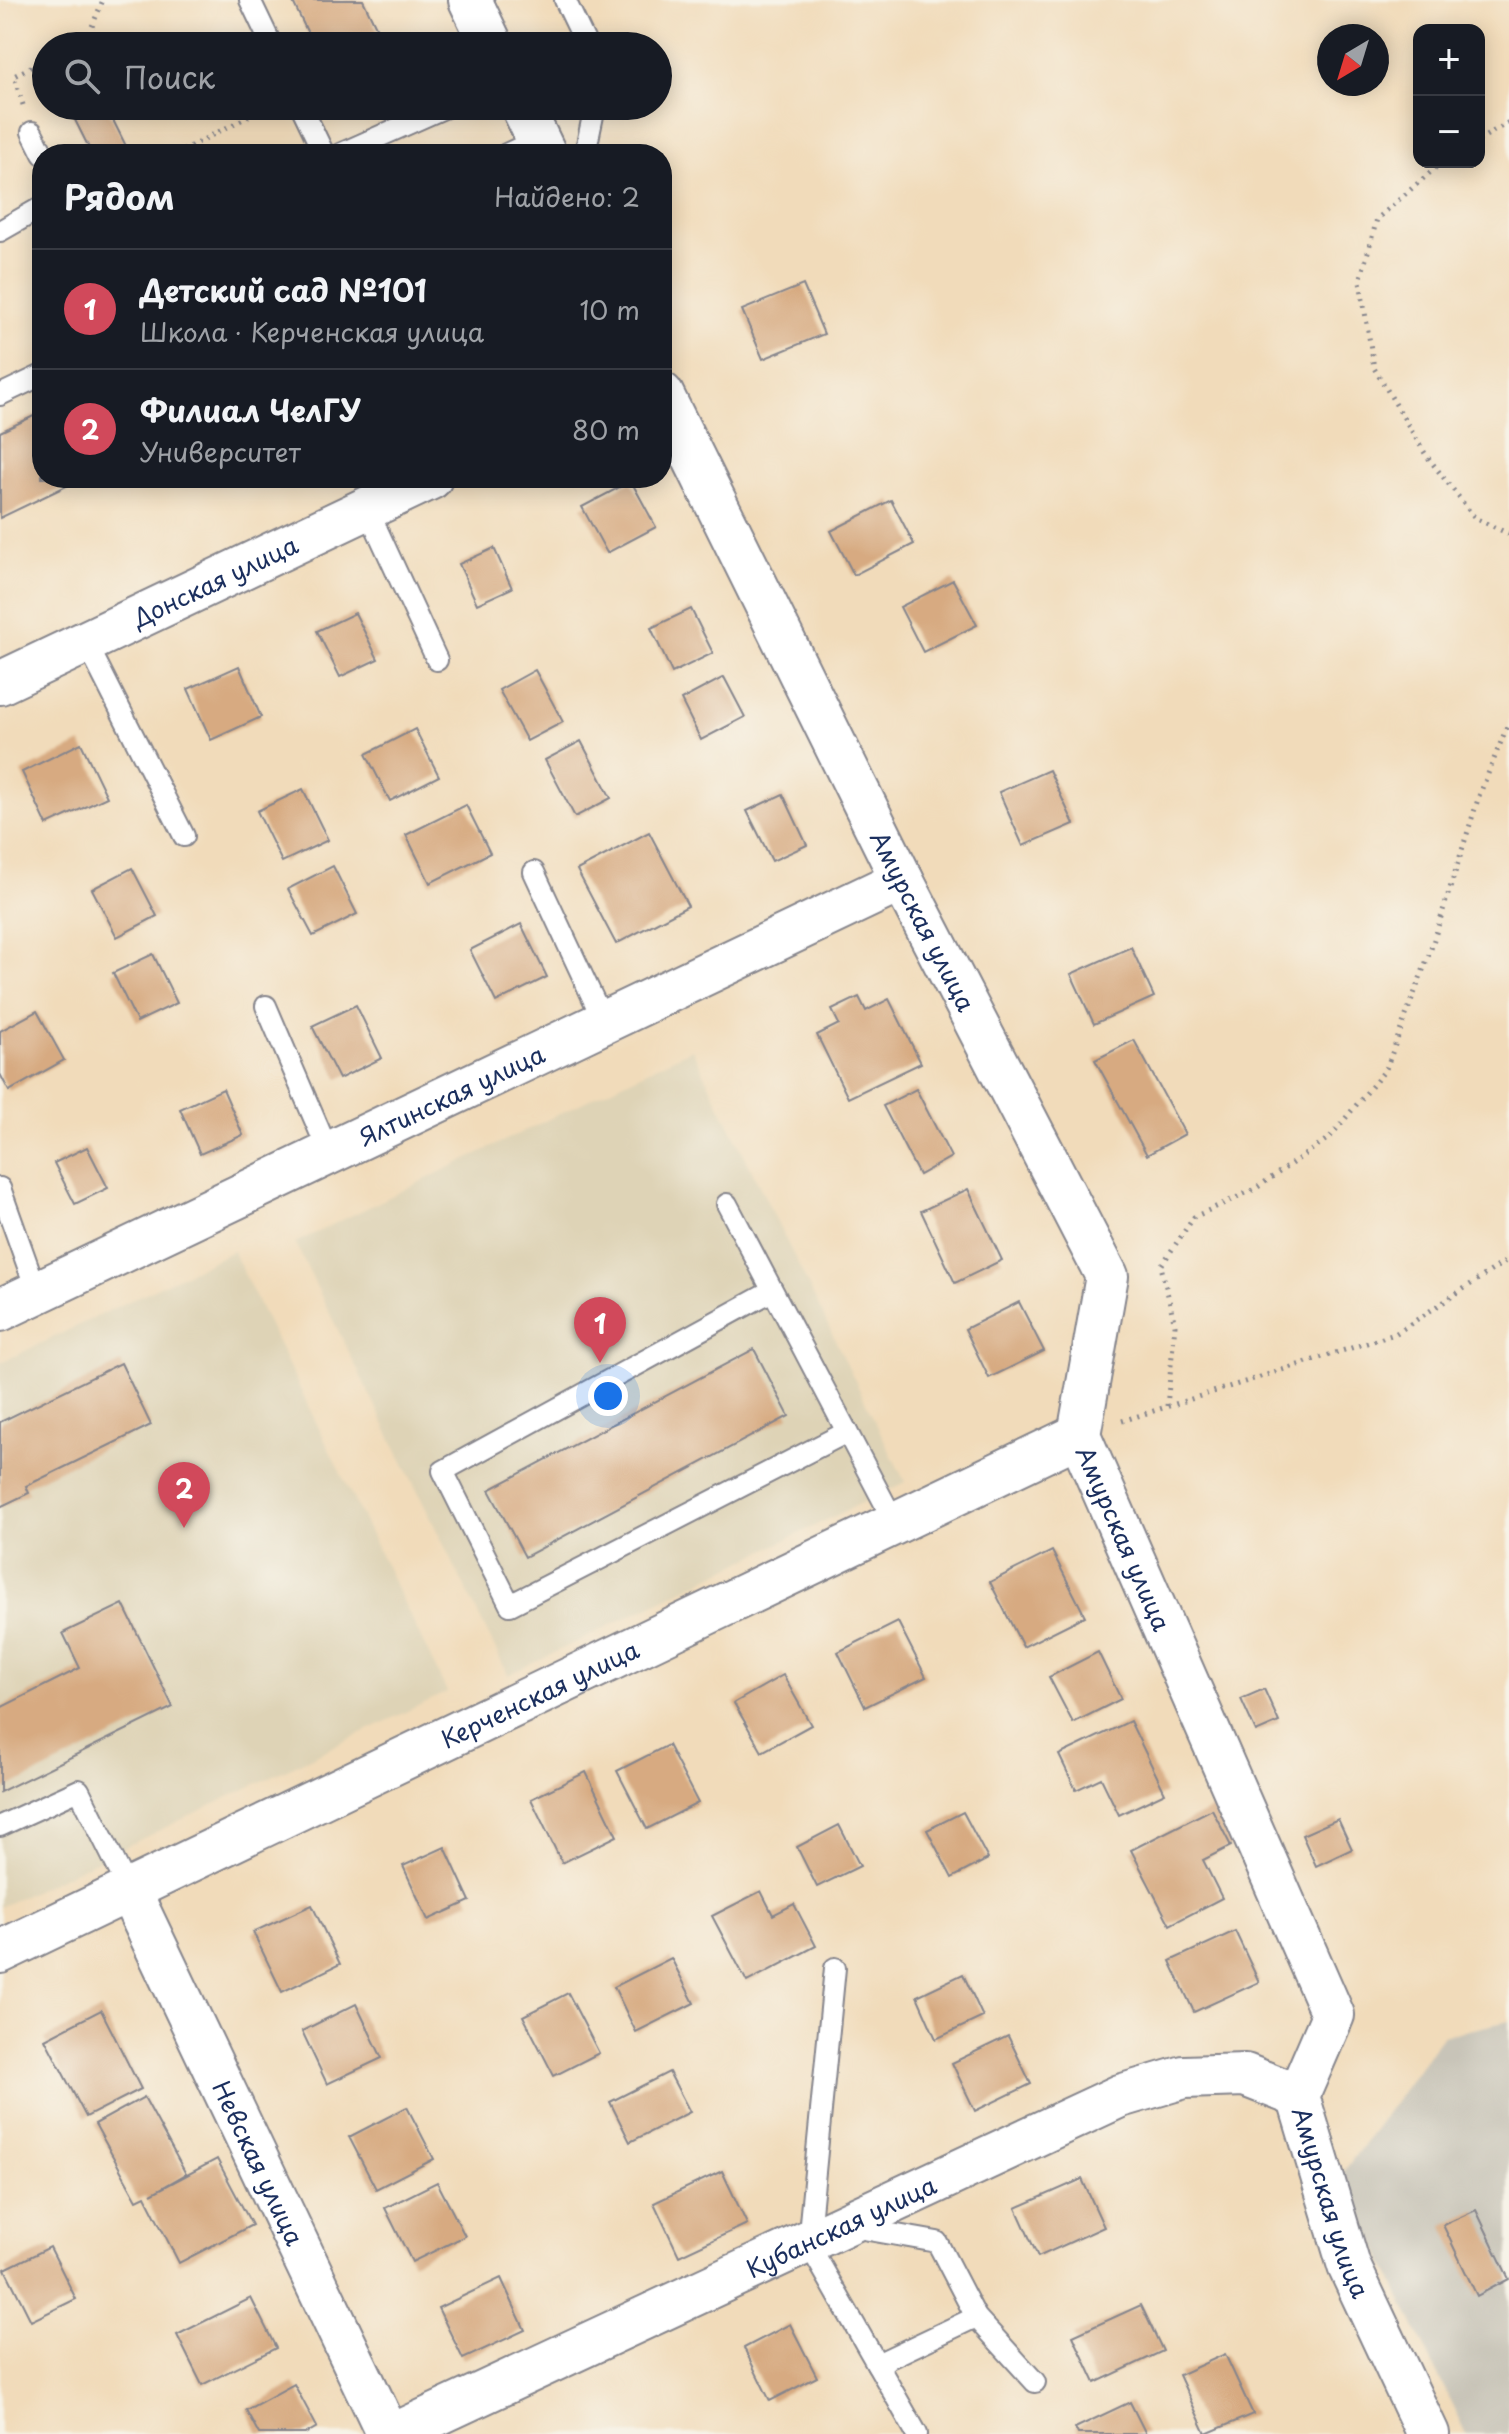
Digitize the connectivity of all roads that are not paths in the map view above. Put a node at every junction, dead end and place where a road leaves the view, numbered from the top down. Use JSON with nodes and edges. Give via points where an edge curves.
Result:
{"nodes":[{"id":1,"x":250,"y":0,"type":"edge"},
{"id":2,"x":470,"y":0,"type":"edge"},
{"id":3,"x":565,"y":0,"type":"edge"},
{"id":4,"x":265,"y":32,"type":"edge"},
{"id":5,"x":485,"y":32,"type":"edge"},
{"id":6,"x":580,"y":32,"type":"edge"},
{"id":7,"x":308,"y":120,"type":"edge"},
{"id":8,"x":416,"y":120,"type":"edge"},
{"id":9,"x":592,"y":120,"type":"edge"},
{"id":10,"x":32,"y":132,"type":"road end"},
{"id":11,"x":38,"y":144,"type":"edge"},
{"id":12,"x":319,"y":144,"type":"edge"},
{"id":13,"x":362,"y":144,"type":"edge"},
{"id":14,"x":587,"y":144,"type":"edge"},
{"id":15,"x":32,"y":213,"type":"edge"},
{"id":16,"x":0,"y":231,"type":"edge"},
{"id":17,"x":32,"y":380,"type":"edge"},
{"id":18,"x":0,"y":395,"type":"edge"},
{"id":19,"x":672,"y":414,"type":"edge"},
{"id":20,"x":410,"y":488,"type":"edge"},
{"id":21,"x":367,"y":508,"type":"junction"},
{"id":22,"x":86,"y":642,"type":"junction"},
{"id":23,"x":437,"y":660,"type":"dead end"},
{"id":24,"x":0,"y":683,"type":"edge"},
{"id":25,"x":184,"y":836,"type":"dead end"},
{"id":26,"x":534,"y":872,"type":"dead end"},
{"id":27,"x":902,"y":880,"type":"junction"},
{"id":28,"x":266,"y":1006,"type":"dead end"},
{"id":29,"x":604,"y":1022,"type":"junction"},
{"id":30,"x":329,"y":1153,"type":"junction"},
{"id":31,"x":0,"y":1188,"type":"edge"},
{"id":32,"x":727,"y":1204,"type":"dead end"},
{"id":33,"x":772,"y":1291,"type":"junction"},
{"id":34,"x":37,"y":1292,"type":"junction"},
{"id":35,"x":0,"y":1310,"type":"edge"},
{"id":36,"x":847,"y":1432,"type":"junction"},
{"id":37,"x":1079,"y":1435,"type":"junction"},
{"id":38,"x":895,"y":1523,"type":"junction"},
{"id":39,"x":0,"y":1826,"type":"edge"},
{"id":40,"x":129,"y":1890,"type":"junction"},
{"id":41,"x":0,"y":1952,"type":"edge"},
{"id":42,"x":835,"y":1968,"type":"dead end"},
{"id":43,"x":1298,"y":2096,"type":"junction"},
{"id":44,"x":826,"y":2234,"type":"junction"},
{"id":45,"x":976,"y":2317,"type":"junction"},
{"id":46,"x":877,"y":2364,"type":"junction"},
{"id":47,"x":1035,"y":2382,"type":"dead end"},
{"id":48,"x":388,"y":2434,"type":"edge"},
{"id":49,"x":395,"y":2434,"type":"edge"},
{"id":50,"x":917,"y":2434,"type":"edge"},
{"id":51,"x":1428,"y":2434,"type":"edge"}],
"edges":[{"from":1,"to":4,"type":"lane"},
{"from":2,"to":5,"type":"street"},
{"from":3,"to":6,"type":"lane"},
{"from":7,"to":12,"type":"lane"},
{"from":8,"to":13,"type":"lane"},
{"from":9,"to":14,"type":"lane"},
{"from":10,"to":11,"type":"lane"},
{"from":15,"to":16,"type":"lane"},
{"from":17,"to":18,"type":"lane"},
{"from":19,"to":27,"type":"street","name":"Амурская улица"},
{"from":20,"to":21,"type":"street","name":"Донская улица"},
{"from":21,"to":22,"type":"street","name":"Донская улица"},
{"from":21,"to":23,"type":"lane"},
{"from":22,"to":24,"type":"street","name":"Донская улица"},
{"from":22,"to":25,"type":"lane"},
{"from":26,"to":29,"type":"lane"},
{"from":27,"to":29,"type":"street","name":"Ялтинская улица"},
{"from":27,"to":37,"type":"street","name":"Амурская улица","via":[[1107,1276]]},
{"from":28,"to":30,"type":"lane"},
{"from":29,"to":30,"type":"street","name":"Ялтинская улица"},
{"from":30,"to":34,"type":"street","name":"Ялтинская улица"},
{"from":31,"to":34,"type":"lane"},
{"from":32,"to":33,"type":"lane"},
{"from":33,"to":36,"type":"lane"},
{"from":33,"to":36,"type":"lane","via":[[443,1471],[510,1605]]},
{"from":34,"to":35,"type":"street","name":"Ялтинская улица"},
{"from":36,"to":38,"type":"lane"},
{"from":37,"to":38,"type":"street","name":"Керченская улица"},
{"from":37,"to":43,"type":"street","name":"Амурская улица","via":[[1333,2015]]},
{"from":38,"to":40,"type":"street","name":"Керченская улица"},
{"from":39,"to":40,"type":"lane","via":[[79,1790]]},
{"from":40,"to":41,"type":"street","name":"Керченская улица"},
{"from":40,"to":48,"type":"street","name":"Невская улица"},
{"from":42,"to":44,"type":"lane"},
{"from":43,"to":44,"type":"street","name":"Кубанская улица","via":[[1245,2075],[1184,2077],[1120,2096]]},
{"from":43,"to":51,"type":"street","name":"Амурская улица","via":[[1349,2266]]},
{"from":44,"to":45,"type":"lane","via":[[937,2242]]},
{"from":44,"to":46,"type":"lane"},
{"from":44,"to":49,"type":"street","name":"Кубанская улица"},
{"from":45,"to":46,"type":"lane"},
{"from":45,"to":47,"type":"lane"},
{"from":46,"to":50,"type":"lane"}]}
